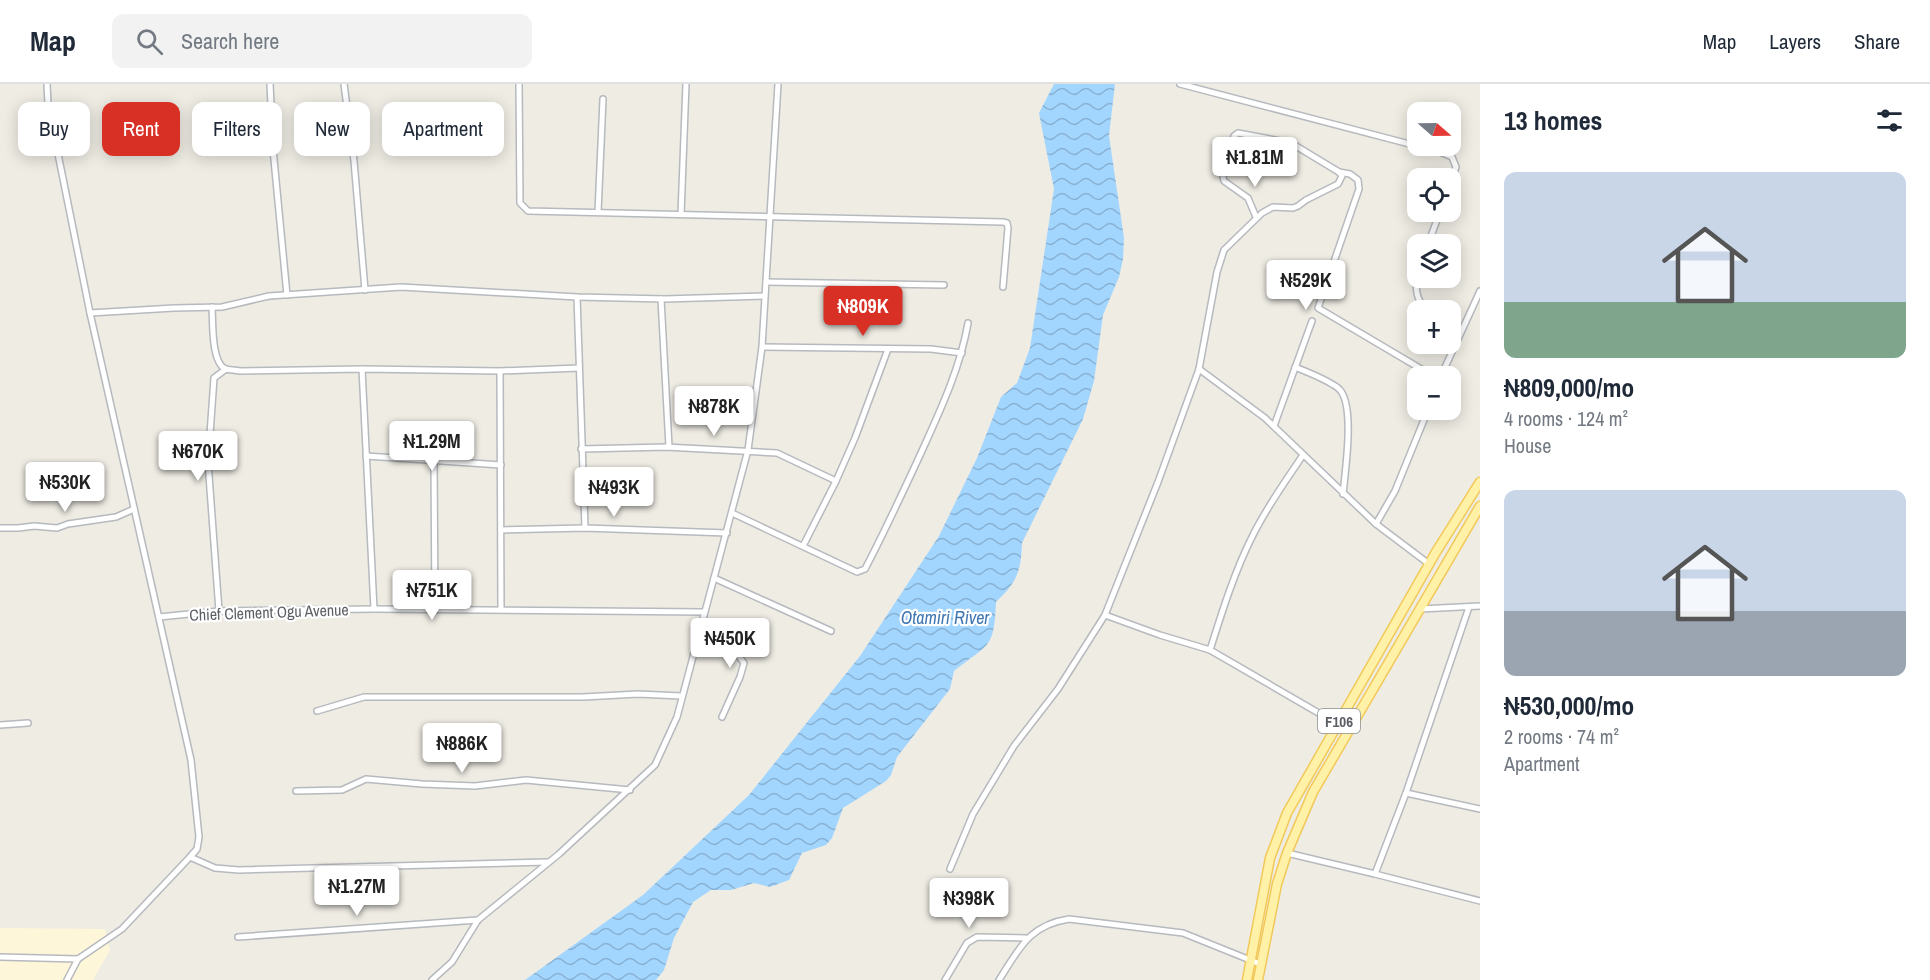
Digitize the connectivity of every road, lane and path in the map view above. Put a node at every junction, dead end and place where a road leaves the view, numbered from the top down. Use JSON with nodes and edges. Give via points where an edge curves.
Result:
{"nodes":[{"id":1,"x":47,"y":84,"type":"edge"},
{"id":2,"x":270,"y":84,"type":"edge"},
{"id":3,"x":344,"y":84,"type":"edge"},
{"id":4,"x":519,"y":84,"type":"edge"},
{"id":5,"x":686,"y":84,"type":"edge"},
{"id":6,"x":778,"y":84,"type":"edge"},
{"id":7,"x":1180,"y":84,"type":"edge"},
{"id":8,"x":603,"y":99,"type":"dead end"},
{"id":9,"x":1456,"y":168,"type":"edge"},
{"id":10,"x":1339,"y":171,"type":"junction"},
{"id":11,"x":598,"y":212,"type":"junction"},
{"id":12,"x":681,"y":214,"type":"junction"},
{"id":13,"x":770,"y":216,"type":"junction"},
{"id":14,"x":1256,"y":218,"type":"junction"},
{"id":15,"x":766,"y":282,"type":"junction"},
{"id":16,"x":944,"y":285,"type":"dead end"},
{"id":17,"x":1003,"y":287,"type":"dead end"},
{"id":18,"x":365,"y":290,"type":"junction"},
{"id":19,"x":1480,"y":291,"type":"edge"},
{"id":20,"x":287,"y":295,"type":"junction"},
{"id":21,"x":765,"y":296,"type":"junction"},
{"id":22,"x":577,"y":297,"type":"junction"},
{"id":23,"x":661,"y":299,"type":"junction"},
{"id":24,"x":212,"y":307,"type":"junction"},
{"id":25,"x":90,"y":313,"type":"junction"},
{"id":26,"x":1312,"y":321,"type":"dead end"},
{"id":27,"x":968,"y":323,"type":"dead end"},
{"id":28,"x":1461,"y":334,"type":"edge"},
{"id":29,"x":762,"y":347,"type":"junction"},
{"id":30,"x":888,"y":349,"type":"junction"},
{"id":31,"x":963,"y":353,"type":"junction"},
{"id":32,"x":1416,"y":366,"type":"edge"},
{"id":33,"x":1295,"y":367,"type":"junction"},
{"id":34,"x":579,"y":368,"type":"junction"},
{"id":35,"x":226,"y":369,"type":"junction"},
{"id":36,"x":362,"y":369,"type":"junction"},
{"id":37,"x":1199,"y":369,"type":"junction"},
{"id":38,"x":500,"y":371,"type":"junction"},
{"id":39,"x":1424,"y":420,"type":"edge"},
{"id":40,"x":1274,"y":426,"type":"junction"},
{"id":41,"x":669,"y":447,"type":"junction"},
{"id":42,"x":581,"y":448,"type":"junction"},
{"id":43,"x":748,"y":450,"type":"junction"},
{"id":44,"x":1303,"y":455,"type":"junction"},
{"id":45,"x":366,"y":456,"type":"junction"},
{"id":46,"x":434,"y":460,"type":"junction"},
{"id":47,"x":501,"y":465,"type":"junction"},
{"id":48,"x":836,"y":481,"type":"junction"},
{"id":49,"x":1480,"y":482,"type":"edge"},
{"id":50,"x":1343,"y":494,"type":"junction"},
{"id":51,"x":1480,"y":506,"type":"edge"},
{"id":52,"x":134,"y":509,"type":"junction"},
{"id":53,"x":732,"y":513,"type":"junction"},
{"id":54,"x":1376,"y":524,"type":"junction"},
{"id":55,"x":0,"y":528,"type":"edge"},
{"id":56,"x":585,"y":528,"type":"junction"},
{"id":57,"x":501,"y":530,"type":"junction"},
{"id":58,"x":727,"y":533,"type":"junction"},
{"id":59,"x":803,"y":546,"type":"junction"},
{"id":60,"x":1429,"y":564,"type":"junction"},
{"id":61,"x":714,"y":578,"type":"junction"},
{"id":62,"x":1480,"y":606,"type":"edge"},
{"id":63,"x":1468,"y":607,"type":"junction"},
{"id":64,"x":374,"y":609,"type":"junction"},
{"id":65,"x":1419,"y":609,"type":"junction"},
{"id":66,"x":435,"y":610,"type":"junction"},
{"id":67,"x":501,"y":610,"type":"junction"},
{"id":68,"x":219,"y":611,"type":"junction"},
{"id":69,"x":704,"y":612,"type":"junction"},
{"id":70,"x":1105,"y":615,"type":"junction"},
{"id":71,"x":159,"y":617,"type":"junction"},
{"id":72,"x":831,"y":631,"type":"dead end"},
{"id":73,"x":698,"y":636,"type":"junction"},
{"id":74,"x":1210,"y":650,"type":"junction"},
{"id":75,"x":681,"y":696,"type":"junction"},
{"id":76,"x":317,"y":711,"type":"dead end"},
{"id":77,"x":722,"y":717,"type":"dead end"},
{"id":78,"x":28,"y":723,"type":"dead end"},
{"id":79,"x":0,"y":725,"type":"edge"},
{"id":80,"x":1337,"y":725,"type":"junction"},
{"id":81,"x":1348,"y":730,"type":"junction"},
{"id":82,"x":630,"y":790,"type":"junction"},
{"id":83,"x":296,"y":791,"type":"dead end"},
{"id":84,"x":1406,"y":793,"type":"junction"},
{"id":85,"x":1480,"y":809,"type":"edge"},
{"id":86,"x":1287,"y":853,"type":"junction"},
{"id":87,"x":190,"y":857,"type":"junction"},
{"id":88,"x":549,"y":862,"type":"junction"},
{"id":89,"x":950,"y":868,"type":"dead end"},
{"id":90,"x":1375,"y":874,"type":"junction"},
{"id":91,"x":1480,"y":901,"type":"edge"},
{"id":92,"x":478,"y":920,"type":"junction"},
{"id":93,"x":238,"y":937,"type":"dead end"},
{"id":94,"x":1026,"y":938,"type":"junction"},
{"id":95,"x":0,"y":957,"type":"edge"},
{"id":96,"x":78,"y":959,"type":"junction"},
{"id":97,"x":1250,"y":961,"type":"junction"},
{"id":98,"x":1260,"y":964,"type":"junction"},
{"id":99,"x":67,"y":980,"type":"edge"},
{"id":100,"x":432,"y":980,"type":"edge"},
{"id":101,"x":945,"y":980,"type":"edge"},
{"id":102,"x":999,"y":980,"type":"edge"},
{"id":103,"x":1247,"y":980,"type":"edge"},
{"id":104,"x":1258,"y":980,"type":"edge"}],
"edges":[{"from":1,"to":25,"type":"street"},
{"from":2,"to":20,"type":"street"},
{"from":3,"to":18,"type":"street"},
{"from":4,"to":11,"type":"street","via":[[523,208]]},
{"from":5,"to":12,"type":"street"},
{"from":6,"to":13,"type":"street"},
{"from":7,"to":9,"type":"street","via":[[1440,152],[1452,157]]},
{"from":8,"to":11,"type":"street"},
{"from":10,"to":14,"type":"street","via":[[1342,176],[1338,184],[1298,206],[1273,207]]},
{"from":10,"to":14,"type":"street","via":[[1291,143],[1238,133],[1223,177],[1248,198]]},
{"from":10,"to":32,"type":"street","via":[[1355,177],[1359,189],[1318,308]]},
{"from":11,"to":12,"type":"street"},
{"from":12,"to":13,"type":"street"},
{"from":13,"to":15,"type":"street"},
{"from":13,"to":17,"type":"street","via":[[1007,223]]},
{"from":14,"to":37,"type":"street","via":[[1221,257]]},
{"from":15,"to":16,"type":"street"},
{"from":15,"to":21,"type":"street"},
{"from":18,"to":20,"type":"street"},
{"from":18,"to":22,"type":"street","via":[[401,287]]},
{"from":19,"to":28,"type":"street"},
{"from":20,"to":24,"type":"street"},
{"from":21,"to":23,"type":"street"},
{"from":21,"to":29,"type":"street"},
{"from":22,"to":23,"type":"street"},
{"from":22,"to":34,"type":"street"},
{"from":23,"to":41,"type":"street"},
{"from":24,"to":25,"type":"street"},
{"from":24,"to":35,"type":"street","via":[[216,354]]},
{"from":25,"to":52,"type":"street"},
{"from":26,"to":33,"type":"street"},
{"from":27,"to":31,"type":"street"},
{"from":29,"to":30,"type":"street"},
{"from":29,"to":43,"type":"street"},
{"from":30,"to":31,"type":"street"},
{"from":30,"to":48,"type":"street"},
{"from":31,"to":59,"type":"street","via":[[938,416],[865,569],[857,572]]},
{"from":33,"to":40,"type":"street"},
{"from":33,"to":50,"type":"street","via":[[1338,388],[1345,397],[1348,415]]},
{"from":34,"to":38,"type":"street"},
{"from":34,"to":42,"type":"street"},
{"from":35,"to":36,"type":"street"},
{"from":35,"to":68,"type":"street","via":[[214,378],[208,462]]},
{"from":36,"to":38,"type":"street"},
{"from":36,"to":45,"type":"street"},
{"from":37,"to":40,"type":"street"},
{"from":37,"to":70,"type":"street"},
{"from":38,"to":47,"type":"street"},
{"from":39,"to":54,"type":"street","via":[[1395,491]]},
{"from":40,"to":44,"type":"street"},
{"from":41,"to":42,"type":"street"},
{"from":41,"to":43,"type":"street"},
{"from":42,"to":56,"type":"street"},
{"from":43,"to":48,"type":"street","via":[[777,453]]},
{"from":43,"to":53,"type":"street"},
{"from":44,"to":50,"type":"street"},
{"from":44,"to":74,"type":"street","via":[[1252,536]]},
{"from":45,"to":46,"type":"street"},
{"from":45,"to":64,"type":"street"},
{"from":46,"to":47,"type":"street"},
{"from":46,"to":66,"type":"street"},
{"from":47,"to":57,"type":"street"},
{"from":48,"to":59,"type":"street"},
{"from":49,"to":60,"type":"main road","number":"F106"},
{"from":50,"to":54,"type":"street"},
{"from":51,"to":65,"type":"main road","number":"F106"},
{"from":52,"to":55,"type":"street","via":[[116,517],[57,528]]},
{"from":52,"to":71,"type":"street"},
{"from":53,"to":58,"type":"street"},
{"from":53,"to":59,"type":"street"},
{"from":54,"to":60,"type":"street"},
{"from":56,"to":57,"type":"street"},
{"from":56,"to":58,"type":"street"},
{"from":57,"to":67,"type":"street"},
{"from":58,"to":61,"type":"street"},
{"from":60,"to":80,"type":"main road","number":"F106"},
{"from":61,"to":69,"type":"street"},
{"from":61,"to":72,"type":"street"},
{"from":62,"to":63,"type":"street"},
{"from":63,"to":65,"type":"street"},
{"from":63,"to":84,"type":"street"},
{"from":64,"to":66,"type":"street","name":"Chief Clement Ogu Avenue"},
{"from":64,"to":68,"type":"street","name":"Chief Clement Ogu Avenue"},
{"from":65,"to":81,"type":"main road","number":"F106"},
{"from":66,"to":67,"type":"street","name":"Chief Clement Ogu Avenue"},
{"from":67,"to":69,"type":"street","name":"Chief Clement Ogu Avenue"},
{"from":68,"to":71,"type":"street","name":"Chief Clement Ogu Avenue"},
{"from":69,"to":73,"type":"street"},
{"from":70,"to":74,"type":"street"},
{"from":70,"to":89,"type":"street","via":[[1068,674],[1014,746],[973,814]]},
{"from":71,"to":87,"type":"street","via":[[191,760],[199,837]]},
{"from":73,"to":75,"type":"street"},
{"from":73,"to":77,"type":"street","via":[[737,654],[744,663]]},
{"from":74,"to":80,"type":"street"},
{"from":75,"to":76,"type":"street","via":[[364,697]]},
{"from":75,"to":82,"type":"street","via":[[655,765]]},
{"from":78,"to":79,"type":"street"},
{"from":80,"to":81,"type":"street"},
{"from":80,"to":97,"type":"main road","number":"F106","via":[[1275,842]]},
{"from":81,"to":86,"type":"main road","number":"F106","via":[[1312,792]]},
{"from":82,"to":83,"type":"street","via":[[526,780],[474,786],[366,779],[342,790]]},
{"from":82,"to":88,"type":"street"},
{"from":84,"to":85,"type":"street"},
{"from":84,"to":90,"type":"street"},
{"from":86,"to":90,"type":"street"},
{"from":86,"to":98,"type":"main road","number":"F106"},
{"from":87,"to":88,"type":"street","via":[[214,868],[239,870]]},
{"from":87,"to":96,"type":"street","via":[[122,928]]},
{"from":88,"to":92,"type":"street"},
{"from":90,"to":91,"type":"street"},
{"from":92,"to":93,"type":"street"},
{"from":92,"to":100,"type":"street","via":[[452,962]]},
{"from":94,"to":97,"type":"street","via":[[1053,921],[1069,919],[1184,933]]},
{"from":94,"to":101,"type":"street","via":[[977,938],[967,943]]},
{"from":94,"to":102,"type":"street"},
{"from":95,"to":96,"type":"street"},
{"from":96,"to":99,"type":"street"},
{"from":97,"to":98,"type":"street"},
{"from":97,"to":103,"type":"main road","number":"F106"},
{"from":98,"to":104,"type":"main road","number":"F106"}]}
